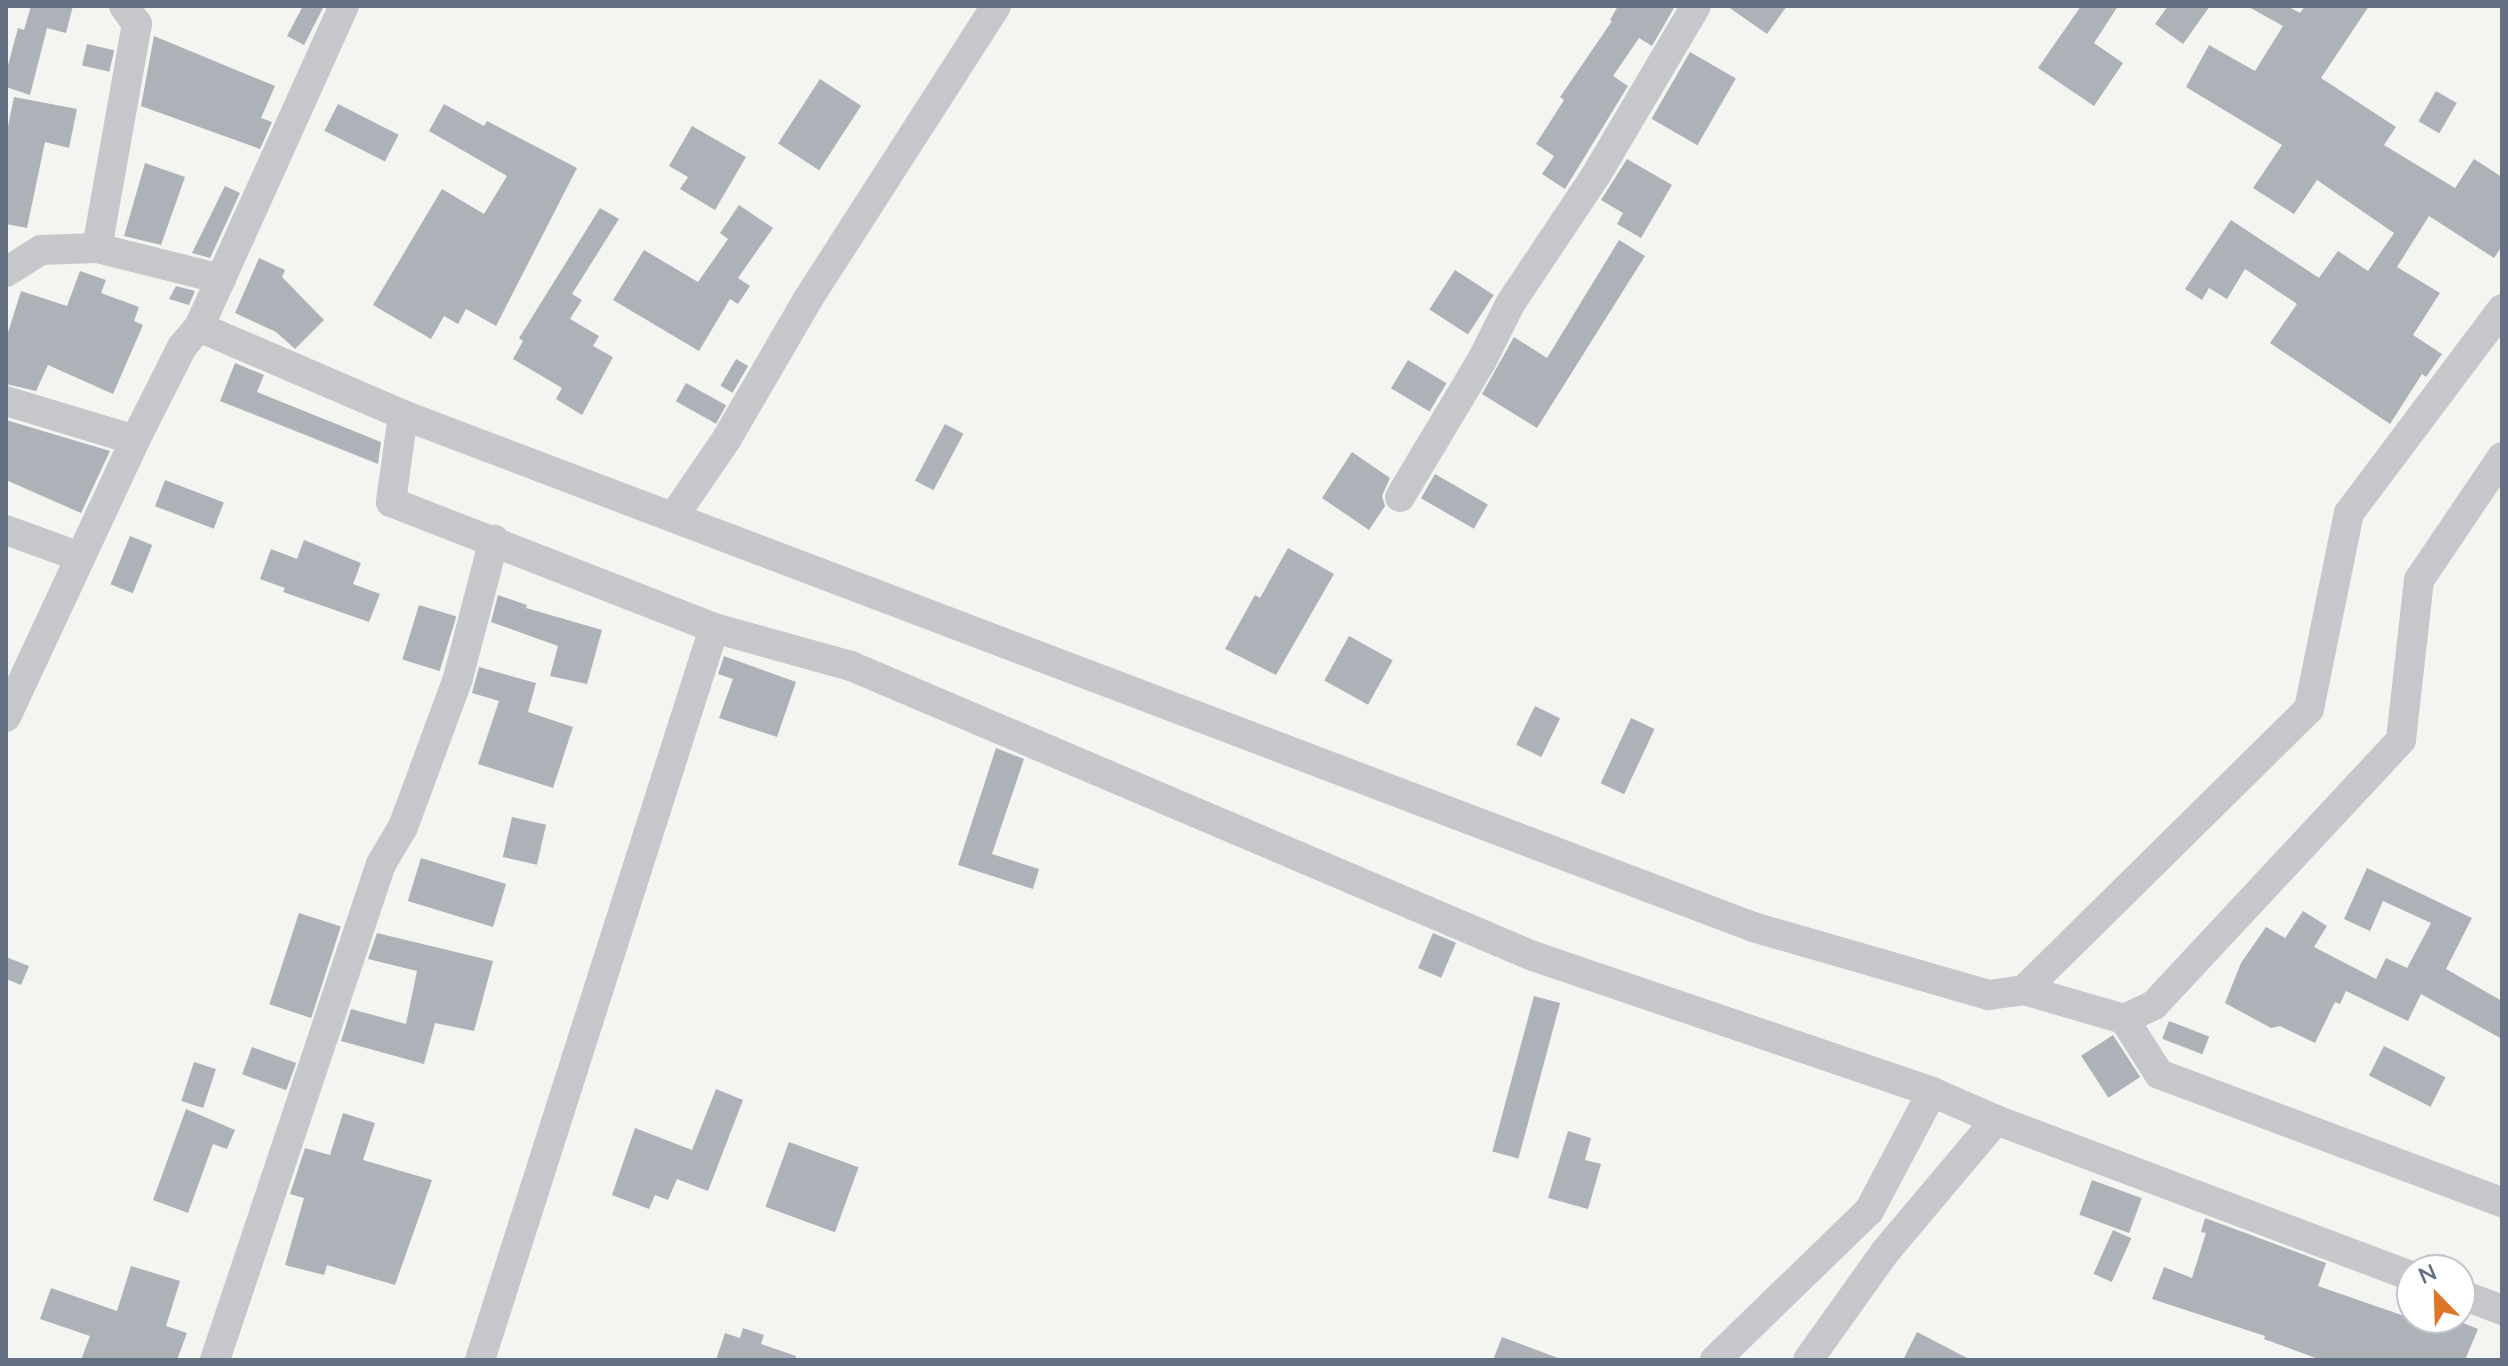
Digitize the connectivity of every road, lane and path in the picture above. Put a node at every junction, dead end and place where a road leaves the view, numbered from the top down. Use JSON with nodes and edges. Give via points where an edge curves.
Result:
{"nodes":[{"id":1,"x":124,"y":6,"type":"edge"},
{"id":2,"x":344,"y":6,"type":"edge"},
{"id":3,"x":996,"y":6,"type":"edge"},
{"id":4,"x":1696,"y":6,"type":"edge"},
{"id":5,"x":97,"y":248,"type":"junction"},
{"id":6,"x":6,"y":272,"type":"edge"},
{"id":7,"x":221,"y":279,"type":"junction"},
{"id":8,"x":2502,"y":309,"type":"edge"},
{"id":9,"x":190,"y":337,"type":"junction"},
{"id":10,"x":6,"y":401,"type":"edge"},
{"id":11,"x":403,"y":415,"type":"junction"},
{"id":12,"x":135,"y":440,"type":"junction"},
{"id":13,"x":2502,"y":457,"type":"edge"},
{"id":14,"x":1400,"y":497,"type":"dead end"},
{"id":15,"x":674,"y":516,"type":"junction"},
{"id":16,"x":6,"y":530,"type":"edge"},
{"id":17,"x":494,"y":540,"type":"junction"},
{"id":18,"x":80,"y":557,"type":"junction"},
{"id":19,"x":714,"y":628,"type":"junction"},
{"id":20,"x":6,"y":717,"type":"edge"},
{"id":21,"x":2024,"y":990,"type":"junction"},
{"id":22,"x":2124,"y":1019,"type":"junction"},
{"id":23,"x":1932,"y":1092,"type":"junction"},
{"id":24,"x":1996,"y":1120,"type":"junction"},
{"id":25,"x":2502,"y":1202,"type":"edge"},
{"id":26,"x":2396,"y":1270,"type":"edge"},
{"id":27,"x":2476,"y":1300,"type":"edge"},
{"id":28,"x":2502,"y":1310,"type":"edge"},
{"id":29,"x":215,"y":1360,"type":"edge"},
{"id":30,"x":480,"y":1360,"type":"edge"},
{"id":31,"x":1715,"y":1360,"type":"edge"},
{"id":32,"x":1808,"y":1360,"type":"edge"}],
"edges":[{"from":1,"to":5,"type":"street","via":[[137,24]]},
{"from":2,"to":7,"type":"street"},
{"from":3,"to":15,"type":"street"},
{"from":4,"to":14,"type":"street","via":[[1596,175],[1510,304]]},
{"from":5,"to":6,"type":"street","via":[[41,250]]},
{"from":5,"to":7,"type":"street"},
{"from":7,"to":9,"type":"street"},
{"from":8,"to":21,"type":"street","via":[[2349,513],[2309,709]]},
{"from":9,"to":11,"type":"street"},
{"from":9,"to":12,"type":"street"},
{"from":10,"to":12,"type":"street"},
{"from":11,"to":15,"type":"street"},
{"from":11,"to":17,"type":"street","via":[[391,502]]},
{"from":12,"to":18,"type":"street"},
{"from":13,"to":22,"type":"street","via":[[2419,580],[2401,740],[2154,1005]]},
{"from":15,"to":21,"type":"street","via":[[1753,927],[1989,995]]},
{"from":16,"to":18,"type":"street"},
{"from":17,"to":19,"type":"street"},
{"from":17,"to":29,"type":"street","via":[[458,678],[403,827],[381,864]]},
{"from":18,"to":20,"type":"street"},
{"from":19,"to":23,"type":"street","via":[[851,666],[1533,956]]},
{"from":19,"to":30,"type":"street"},
{"from":21,"to":22,"type":"street"},
{"from":22,"to":25,"type":"street","via":[[2159,1074]]},
{"from":23,"to":24,"type":"street"},
{"from":23,"to":31,"type":"street","via":[[1869,1211]]},
{"from":24,"to":26,"type":"street"},
{"from":24,"to":32,"type":"street","via":[[1885,1252]]},
{"from":27,"to":28,"type":"street"}]}
